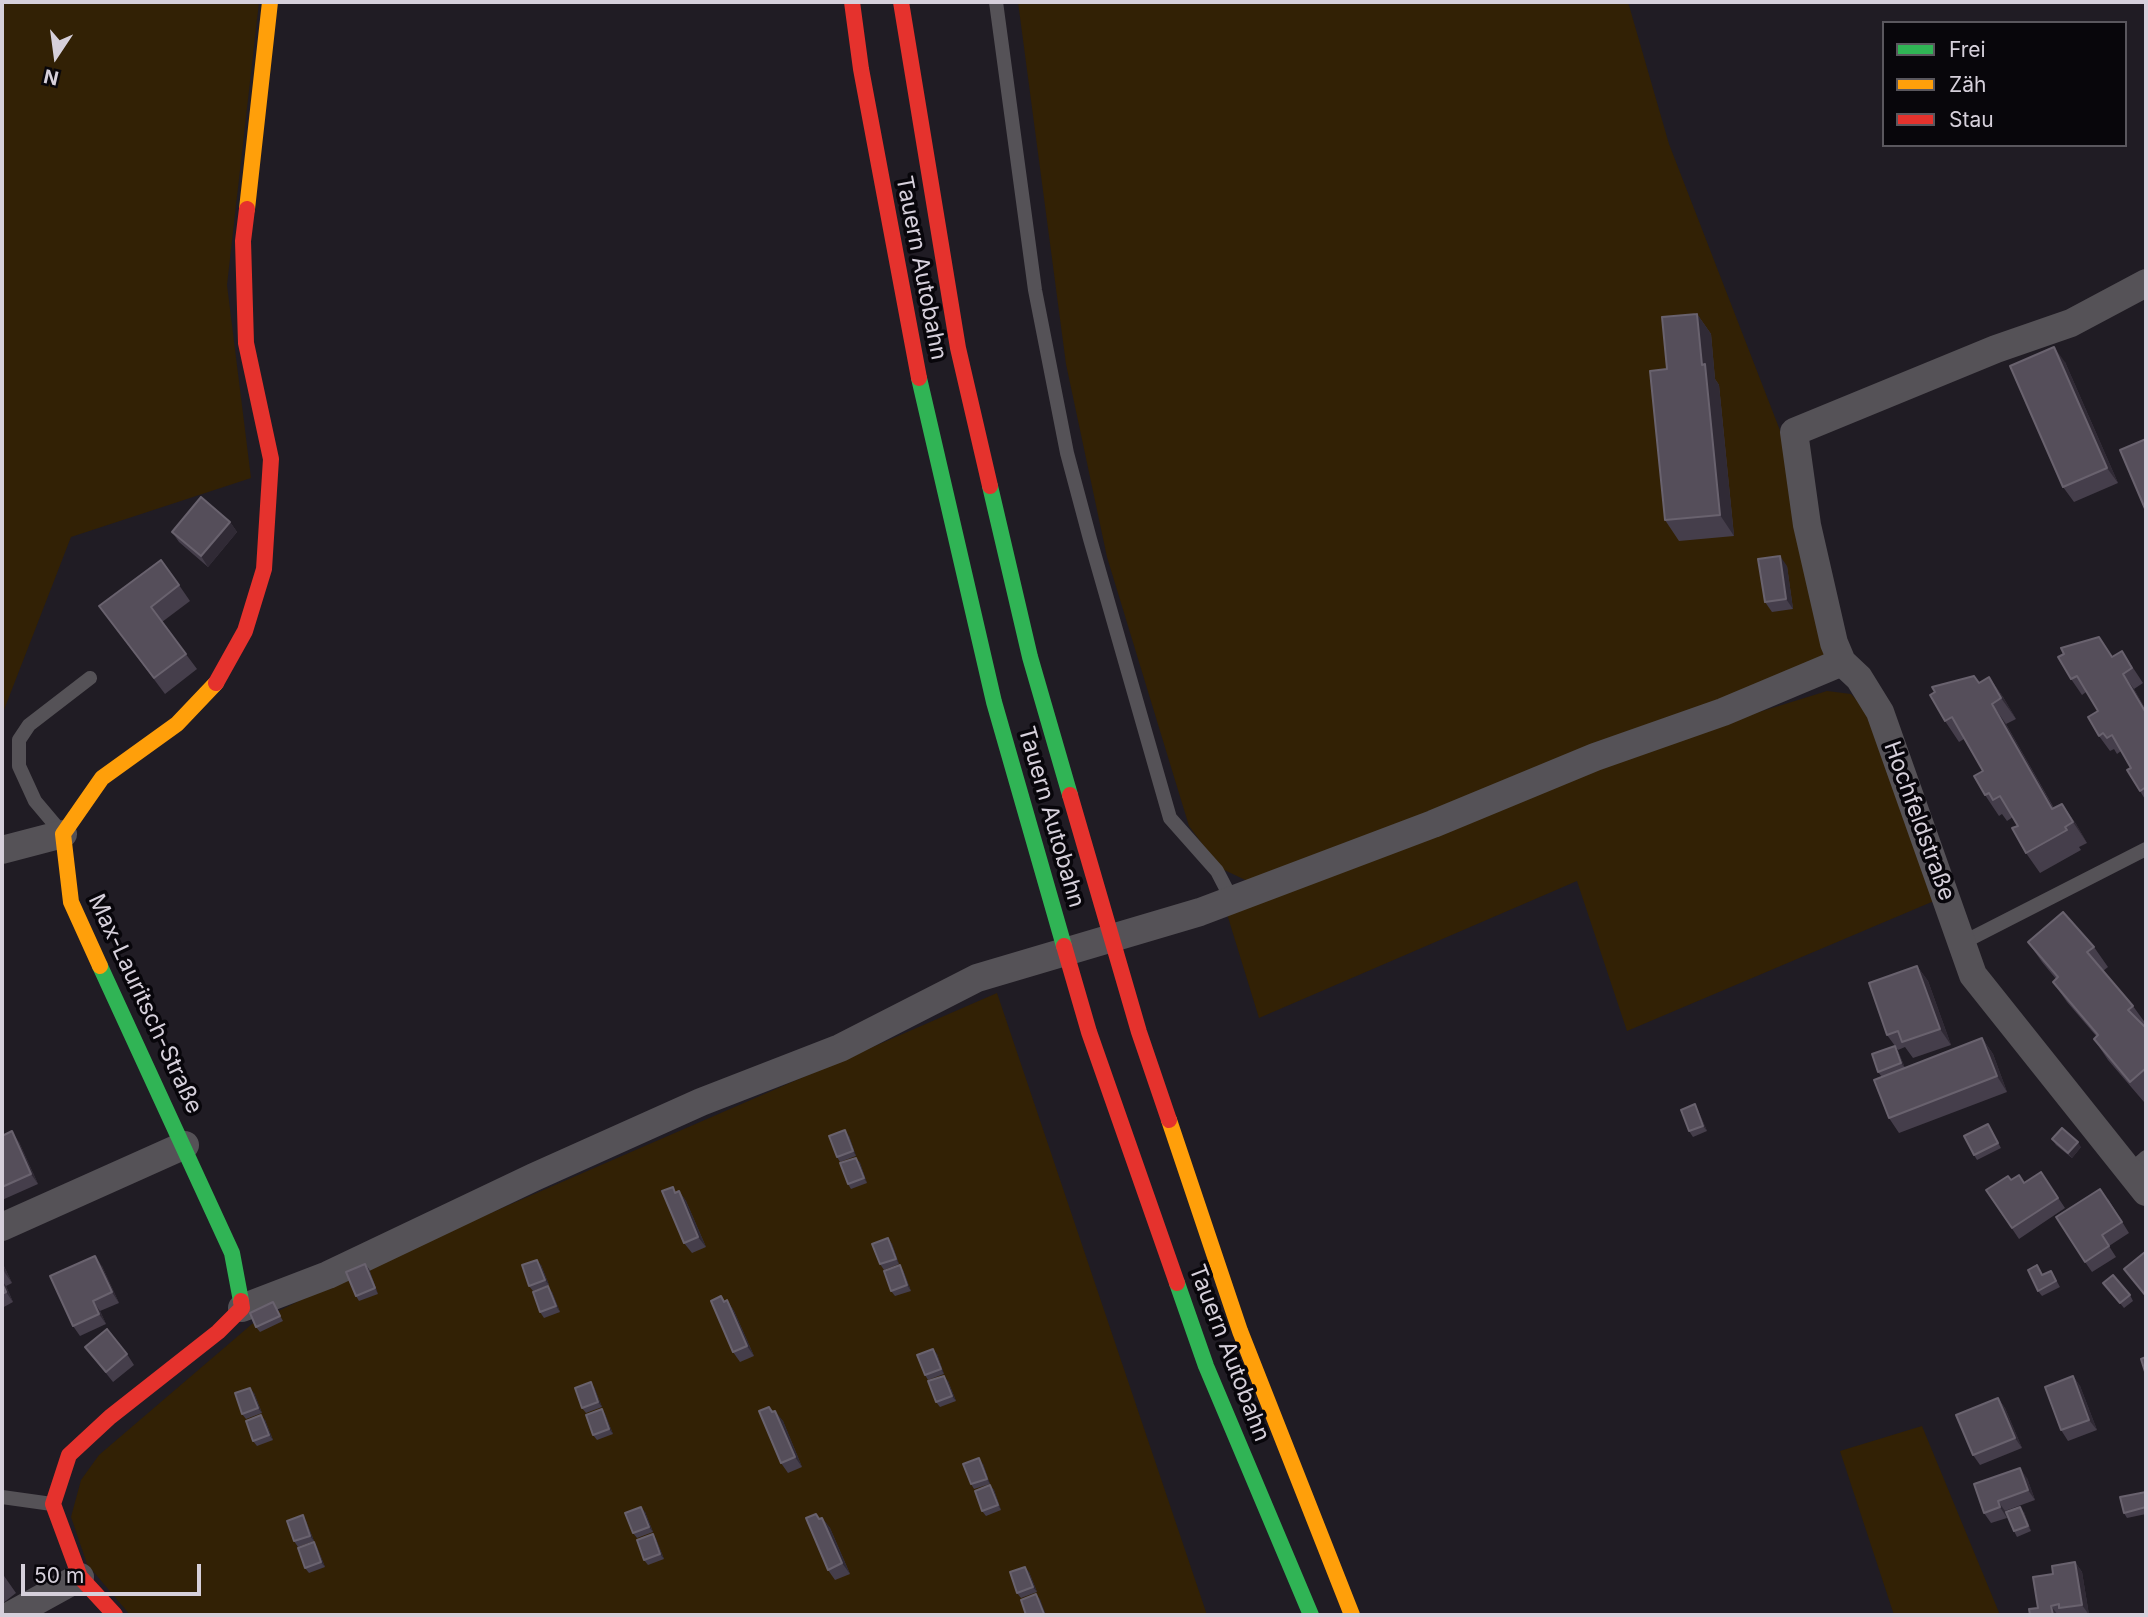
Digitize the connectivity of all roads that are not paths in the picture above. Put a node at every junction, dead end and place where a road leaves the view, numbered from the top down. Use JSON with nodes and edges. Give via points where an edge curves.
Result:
{"nodes":[{"id":1,"x":270,"y":2,"type":"edge"},
{"id":2,"x":852,"y":2,"type":"edge"},
{"id":3,"x":901,"y":2,"type":"edge"},
{"id":4,"x":996,"y":2,"type":"edge"},
{"id":5,"x":2146,"y":283,"type":"edge"},
{"id":6,"x":1842,"y":662,"type":"junction"},
{"id":7,"x":90,"y":678,"type":"dead end"},
{"id":8,"x":63,"y":834,"type":"junction"},
{"id":9,"x":2146,"y":849,"type":"edge"},
{"id":10,"x":2,"y":850,"type":"edge"},
{"id":11,"x":1232,"y":900,"type":"junction"},
{"id":12,"x":1962,"y":943,"type":"junction"},
{"id":13,"x":185,"y":1145,"type":"junction"},
{"id":14,"x":2141,"y":1173,"type":"edge"},
{"id":15,"x":2,"y":1227,"type":"edge"},
{"id":16,"x":242,"y":1308,"type":"junction"},
{"id":17,"x":2,"y":1497,"type":"edge"},
{"id":18,"x":53,"y":1504,"type":"junction"},
{"id":19,"x":80,"y":1577,"type":"junction"},
{"id":20,"x":11,"y":1615,"type":"edge"},
{"id":21,"x":115,"y":1615,"type":"edge"},
{"id":22,"x":1311,"y":1615,"type":"edge"},
{"id":23,"x":1352,"y":1615,"type":"edge"}],
"edges":[{"from":1,"to":8,"type":"main road","via":[[243,241],[246,343],[271,459],[264,569],[245,632],[215,684],[177,724],[102,778]]},
{"from":2,"to":22,"type":"main road","name":"Tauern Autobahn","via":[[920,386],[994,702],[1089,1032],[1206,1366]]},
{"from":3,"to":23,"type":"main road","name":"Tauern Autobahn","via":[[958,348],[1030,656],[1139,1032],[1240,1331]]},
{"from":4,"to":11,"type":"lane","via":[[1035,290],[1083,514],[1170,818],[1217,872]]},
{"from":5,"to":6,"type":"street","name":"Hochfeldstraße","via":[[2071,323],[1794,432],[1807,525]]},
{"from":6,"to":11,"type":"street"},
{"from":6,"to":12,"type":"street","name":"Hochfeldstraße","via":[[1859,678],[1880,712]]},
{"from":7,"to":8,"type":"lane","via":[[29,725],[19,740],[19,766],[35,801]]},
{"from":8,"to":10,"type":"street"},
{"from":8,"to":13,"type":"main road","name":"Max-Lauritsch-Straße","via":[[71,902]]},
{"from":9,"to":12,"type":"lane"},
{"from":11,"to":16,"type":"street","via":[[976,978],[840,1048],[701,1102],[328,1275]]},
{"from":12,"to":14,"type":"street","name":"Hochfeldstraße","via":[[1973,975]]},
{"from":13,"to":15,"type":"street"},
{"from":13,"to":16,"type":"main road","name":"Max-Lauritsch-Straße","via":[[233,1253]]},
{"from":16,"to":18,"type":"main road","via":[[69,1455]]},
{"from":17,"to":18,"type":"lane"},
{"from":18,"to":19,"type":"main road"},
{"from":19,"to":20,"type":"street"},
{"from":19,"to":21,"type":"main road"}]}
